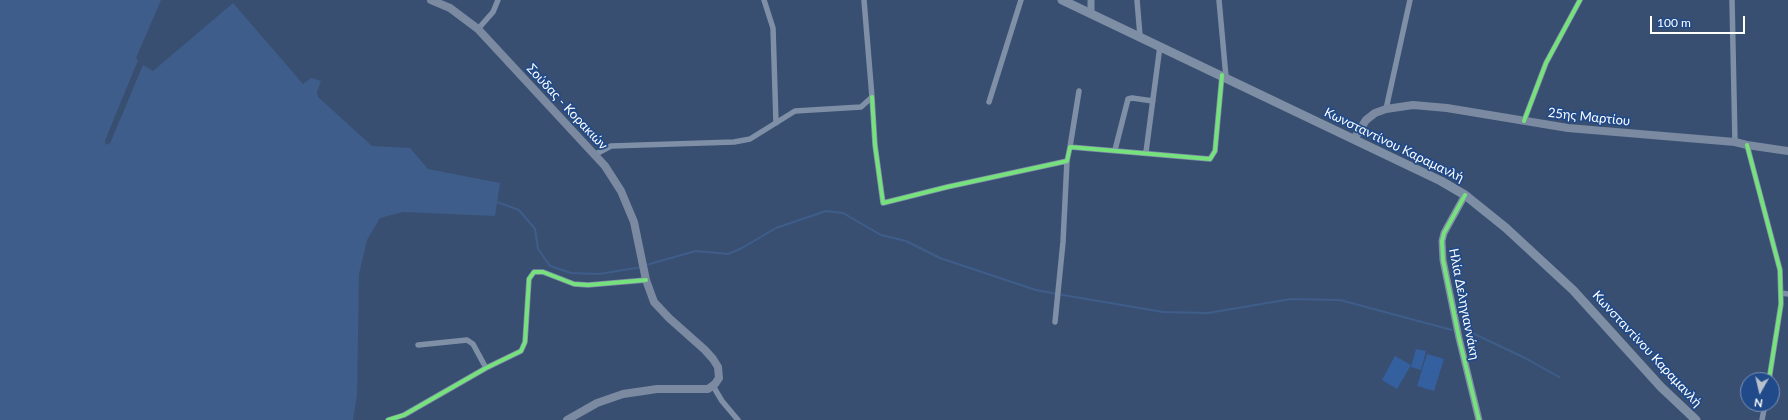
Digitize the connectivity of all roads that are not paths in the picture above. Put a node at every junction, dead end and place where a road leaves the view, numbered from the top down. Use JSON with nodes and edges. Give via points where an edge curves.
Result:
{"nodes":[{"id":1,"x":431,"y":0,"type":"edge"},
{"id":2,"x":498,"y":0,"type":"edge"},
{"id":3,"x":764,"y":0,"type":"edge"},
{"id":4,"x":864,"y":0,"type":"edge"},
{"id":5,"x":1021,"y":0,"type":"edge"},
{"id":6,"x":1062,"y":0,"type":"edge"},
{"id":7,"x":1091,"y":0,"type":"edge"},
{"id":8,"x":1137,"y":0,"type":"edge"},
{"id":9,"x":1219,"y":0,"type":"edge"},
{"id":10,"x":1410,"y":0,"type":"edge"},
{"id":11,"x":1580,"y":0,"type":"edge"},
{"id":12,"x":1732,"y":0,"type":"edge"},
{"id":13,"x":443,"y":2,"type":"edge"},
{"id":14,"x":1091,"y":14,"type":"junction"},
{"id":15,"x":478,"y":29,"type":"junction"},
{"id":16,"x":1140,"y":36,"type":"junction"},
{"id":17,"x":1160,"y":46,"type":"junction"},
{"id":18,"x":1224,"y":76,"type":"junction"},
{"id":19,"x":1079,"y":91,"type":"dead end"},
{"id":20,"x":872,"y":97,"type":"junction"},
{"id":21,"x":1153,"y":101,"type":"junction"},
{"id":22,"x":989,"y":102,"type":"dead end"},
{"id":23,"x":1386,"y":109,"type":"junction"},
{"id":24,"x":1524,"y":121,"type":"junction"},
{"id":25,"x":776,"y":122,"type":"junction"},
{"id":26,"x":1354,"y":139,"type":"junction"},
{"id":27,"x":1734,"y":142,"type":"junction"},
{"id":28,"x":1747,"y":145,"type":"junction"},
{"id":29,"x":1070,"y":147,"type":"junction"},
{"id":30,"x":1115,"y":150,"type":"junction"},
{"id":31,"x":1788,"y":151,"type":"edge"},
{"id":32,"x":1146,"y":152,"type":"junction"},
{"id":33,"x":596,"y":154,"type":"junction"},
{"id":34,"x":1067,"y":161,"type":"junction"},
{"id":35,"x":1464,"y":195,"type":"junction"},
{"id":36,"x":646,"y":277,"type":"junction"},
{"id":37,"x":1781,"y":293,"type":"junction"},
{"id":38,"x":1788,"y":294,"type":"edge"},
{"id":39,"x":1055,"y":322,"type":"dead end"},
{"id":40,"x":418,"y":345,"type":"dead end"},
{"id":41,"x":486,"y":368,"type":"junction"},
{"id":42,"x":1770,"y":372,"type":"edge"},
{"id":43,"x":713,"y":386,"type":"junction"},
{"id":44,"x":388,"y":420,"type":"edge"},
{"id":45,"x":567,"y":420,"type":"edge"},
{"id":46,"x":738,"y":420,"type":"edge"},
{"id":47,"x":1479,"y":420,"type":"edge"},
{"id":48,"x":1696,"y":420,"type":"edge"}],
"edges":[{"from":1,"to":13,"type":"main road","name":"Σούδας - Κορακιών"},
{"from":2,"to":15,"type":"street"},
{"from":3,"to":25,"type":"street","via":[[773,28]]},
{"from":4,"to":20,"type":"street"},
{"from":5,"to":22,"type":"street"},
{"from":6,"to":14,"type":"main road","name":"Κωνσταντίνου Καραμανλή"},
{"from":7,"to":14,"type":"street"},
{"from":8,"to":16,"type":"street"},
{"from":9,"to":18,"type":"street"},
{"from":10,"to":23,"type":"street"},
{"from":11,"to":24,"type":"street","via":[[1546,63]]},
{"from":12,"to":27,"type":"street"},
{"from":13,"to":15,"type":"main road","name":"Σούδας - Κορακιών"},
{"from":14,"to":16,"type":"main road","name":"Κωνσταντίνου Καραμανλή"},
{"from":15,"to":33,"type":"main road","name":"Σούδας - Κορακιών"},
{"from":16,"to":17,"type":"main road","name":"Κωνσταντίνου Καραμανλή"},
{"from":17,"to":18,"type":"main road","name":"Κωνσταντίνου Καραμανλή"},
{"from":17,"to":21,"type":"street"},
{"from":18,"to":26,"type":"main road","name":"Κωνσταντίνου Καραμανλή"},
{"from":18,"to":32,"type":"street","via":[[1212,157],[1202,160]]},
{"from":19,"to":29,"type":"street"},
{"from":20,"to":25,"type":"street","via":[[861,107],[795,111]]},
{"from":20,"to":34,"type":"street","via":[[883,203]]},
{"from":21,"to":30,"type":"street","via":[[1128,99]]},
{"from":21,"to":32,"type":"street"},
{"from":23,"to":24,"type":"main road","name":"25ης Μαρτίου","via":[[1413,105]]},
{"from":23,"to":26,"type":"main road","name":"25ης Μαρτίου","via":[[1370,116]]},
{"from":24,"to":27,"type":"main road","name":"25ης Μαρτίου","via":[[1568,128]]},
{"from":25,"to":33,"type":"street","via":[[750,139],[734,142],[611,146]]},
{"from":26,"to":35,"type":"main road","name":"Κωνσταντίνου Καραμανλή","via":[[1441,180]]},
{"from":27,"to":28,"type":"main road","name":"25ης Μαρτίου"},
{"from":28,"to":31,"type":"main road","name":"25ης Μαρτίου"},
{"from":28,"to":37,"type":"street","via":[[1776,251]]},
{"from":29,"to":30,"type":"street"},
{"from":29,"to":34,"type":"street"},
{"from":30,"to":32,"type":"street"},
{"from":33,"to":36,"type":"main road","name":"Σούδας - Κορακιών","via":[[613,178],[629,210]]},
{"from":34,"to":39,"type":"street"},
{"from":35,"to":47,"type":"street","name":"Ηλία Δεληγιαννάκη","via":[[1444,233],[1443,260]]},
{"from":35,"to":48,"type":"main road","name":"Κωνσταντίνου Καραμανλή","via":[[1511,232],[1568,286]]},
{"from":36,"to":41,"type":"street","via":[[588,285],[574,284],[543,272],[534,272],[529,279],[523,350]]},
{"from":36,"to":43,"type":"main road","via":[[654,302],[716,363],[719,374]]},
{"from":37,"to":38,"type":"street"},
{"from":37,"to":42,"type":"street"},
{"from":40,"to":41,"type":"street","via":[[467,340],[473,344]]},
{"from":41,"to":44,"type":"street","via":[[404,415]]},
{"from":43,"to":45,"type":"main road","via":[[702,390],[657,389],[623,394],[597,403]]},
{"from":43,"to":46,"type":"street"}]}
